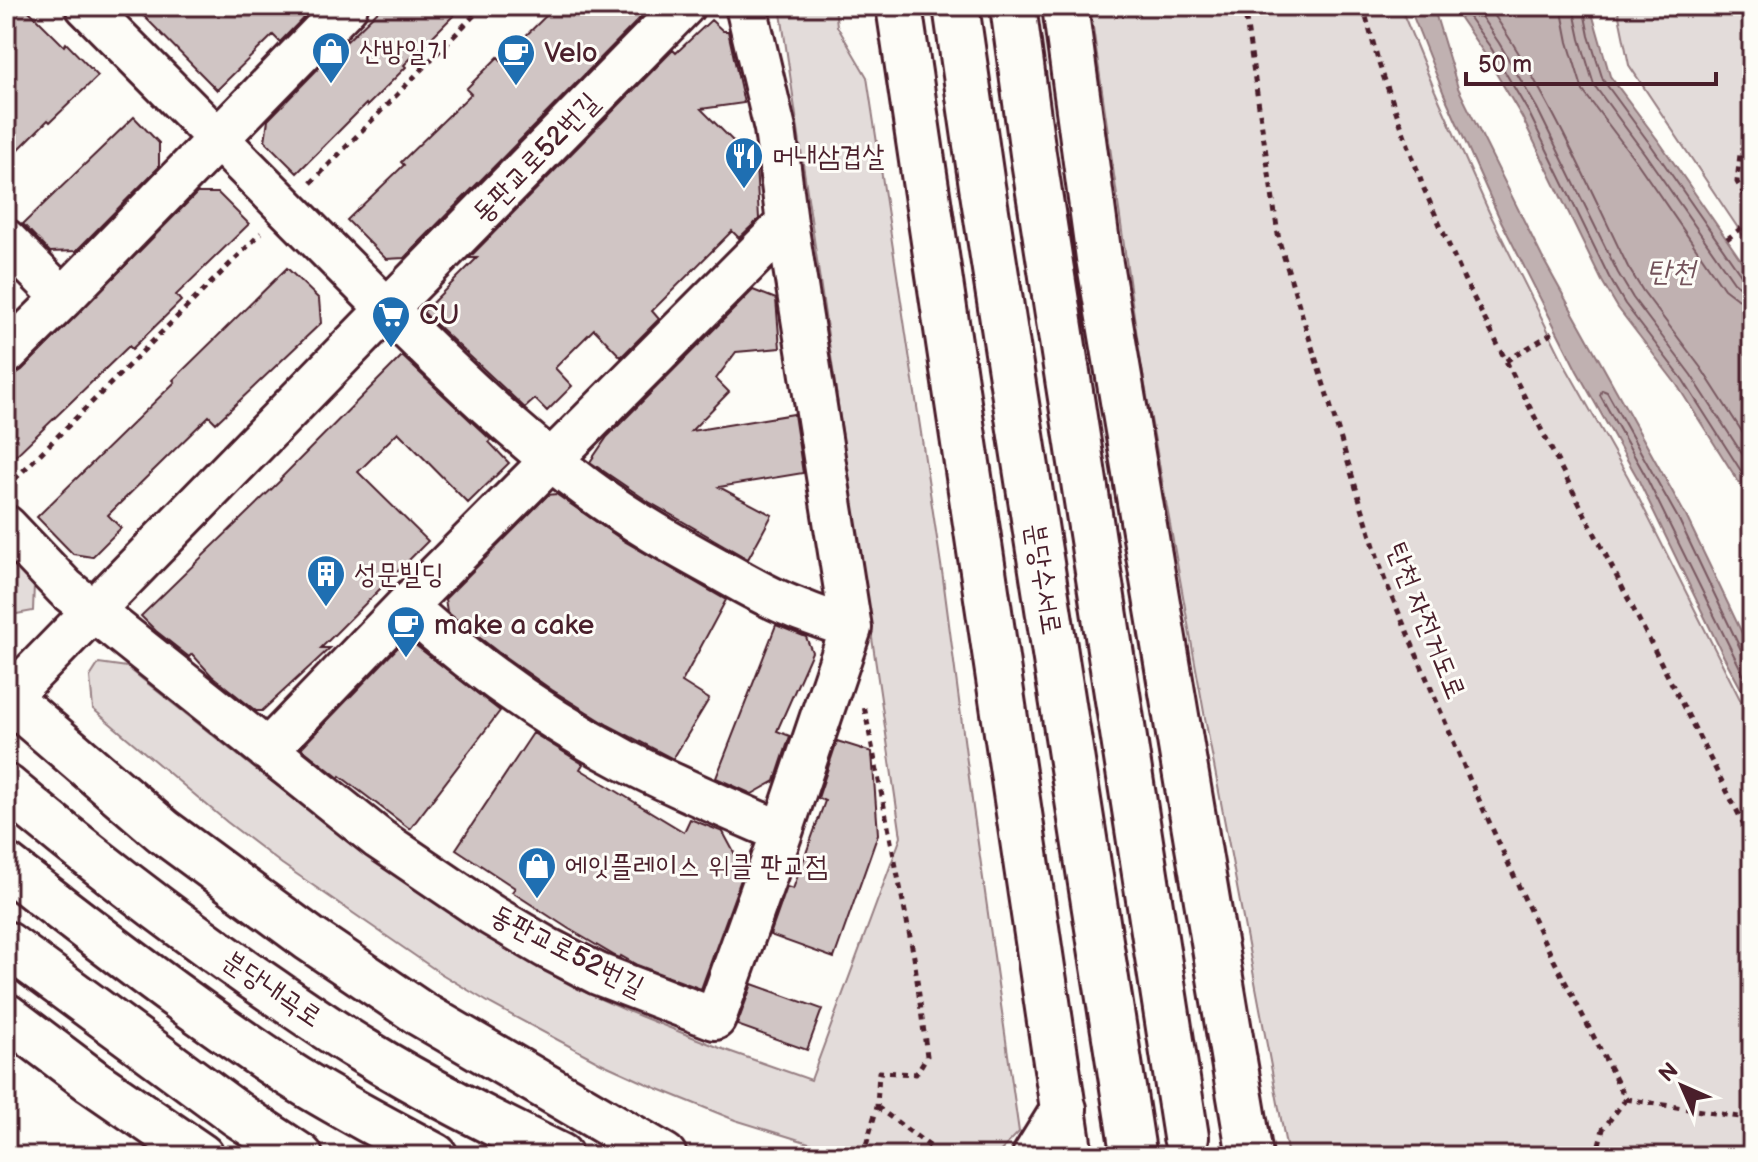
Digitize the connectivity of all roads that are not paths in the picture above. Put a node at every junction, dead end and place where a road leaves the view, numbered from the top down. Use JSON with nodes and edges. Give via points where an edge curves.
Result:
{"nodes":[{"id":1,"x":86,"y":6,"type":"edge"},
{"id":2,"x":347,"y":6,"type":"edge"},
{"id":3,"x":684,"y":6,"type":"edge"},
{"id":4,"x":746,"y":6,"type":"edge"},
{"id":5,"x":899,"y":6,"type":"edge"},
{"id":6,"x":956,"y":6,"type":"edge"},
{"id":7,"x":1013,"y":6,"type":"edge"},
{"id":8,"x":1065,"y":6,"type":"edge"},
{"id":9,"x":218,"y":139,"type":"junction"},
{"id":10,"x":787,"y":223,"type":"junction"},
{"id":11,"x":6,"y":240,"type":"edge"},
{"id":12,"x":63,"y":298,"type":"junction"},
{"id":13,"x":387,"y":309,"type":"junction"},
{"id":14,"x":6,"y":354,"type":"edge"},
{"id":15,"x":551,"y":460,"type":"junction"},
{"id":16,"x":6,"y":526,"type":"edge"},
{"id":17,"x":406,"y":606,"type":"junction"},
{"id":18,"x":92,"y":610,"type":"junction"},
{"id":19,"x":851,"y":628,"type":"junction"},
{"id":20,"x":7,"y":697,"type":"edge"},
{"id":21,"x":267,"y":750,"type":"junction"},
{"id":22,"x":6,"y":787,"type":"edge"},
{"id":23,"x":782,"y":832,"type":"junction"},
{"id":24,"x":6,"y":866,"type":"edge"},
{"id":25,"x":6,"y":944,"type":"edge"},
{"id":26,"x":6,"y":1016,"type":"edge"},
{"id":27,"x":1064,"y":1109,"type":"junction"},
{"id":28,"x":1186,"y":1137,"type":"dead end"},
{"id":29,"x":1244,"y":1147,"type":"edge"},
{"id":30,"x":1112,"y":1154,"type":"edge"},
{"id":31,"x":201,"y":1156,"type":"edge"},
{"id":32,"x":300,"y":1156,"type":"edge"},
{"id":33,"x":435,"y":1156,"type":"edge"},
{"id":34,"x":560,"y":1156,"type":"edge"},
{"id":35,"x":664,"y":1156,"type":"edge"},
{"id":36,"x":1035,"y":1156,"type":"edge"},
{"id":37,"x":1070,"y":1156,"type":"edge"}],
"edges":[{"from":1,"to":9,"type":"street"},
{"from":2,"to":9,"type":"street"},
{"from":3,"to":13,"type":"street","name":"동판교로52번길"},
{"from":4,"to":10,"type":"street","name":"동판교로52번길","via":[[775,129]]},
{"from":5,"to":27,"type":"main road"},
{"from":6,"to":30,"type":"main road","name":"분당수서로"},
{"from":7,"to":28,"type":"main road","name":"분당수서로"},
{"from":8,"to":29,"type":"main road","via":[[1099,258]]},
{"from":9,"to":12,"type":"street"},
{"from":9,"to":13,"type":"street"},
{"from":10,"to":15,"type":"street"},
{"from":10,"to":19,"type":"street","name":"동판교로52번길"},
{"from":11,"to":12,"type":"street"},
{"from":12,"to":14,"type":"street"},
{"from":13,"to":15,"type":"street"},
{"from":13,"to":18,"type":"street","name":"동판교로52번길"},
{"from":15,"to":17,"type":"street"},
{"from":15,"to":19,"type":"street","via":[[686,552],[790,607]]},
{"from":16,"to":18,"type":"street","name":"동판교로52번길"},
{"from":17,"to":21,"type":"street"},
{"from":17,"to":23,"type":"street","via":[[468,659],[553,718],[625,761]]},
{"from":18,"to":20,"type":"street","name":"동판교로52번길"},
{"from":18,"to":21,"type":"street","name":"동판교로52번길"},
{"from":19,"to":23,"type":"street","name":"동판교로52번길"},
{"from":20,"to":35,"type":"main road","via":[[163,831],[332,954],[421,1014]]},
{"from":21,"to":23,"type":"street","name":"동판교로52번길","via":[[379,839],[491,915],[598,974],[715,1019]]},
{"from":22,"to":34,"type":"main road","name":"분당내곡로","via":[[168,917],[361,1050]]},
{"from":24,"to":33,"type":"main road","via":[[213,1023],[288,1073]]},
{"from":25,"to":32,"type":"main road"},
{"from":26,"to":31,"type":"main road"},
{"from":27,"to":30,"type":"main road"},
{"from":27,"to":36,"type":"main road"},
{"from":27,"to":37,"type":"main road"}]}
